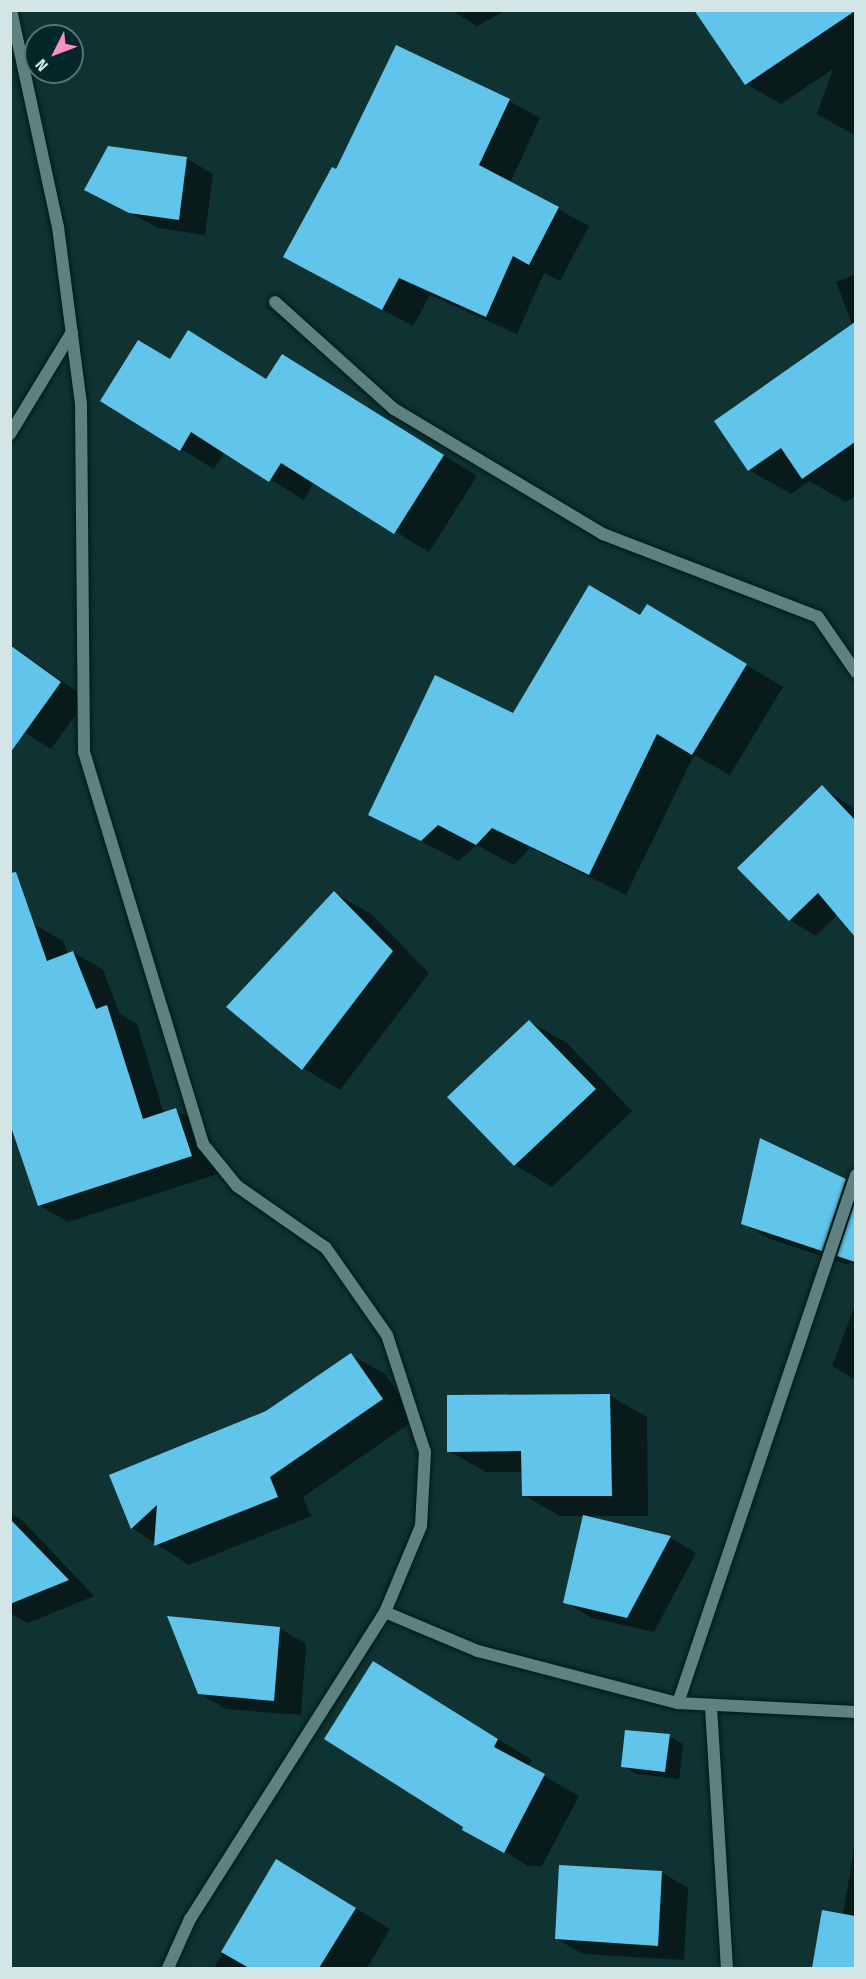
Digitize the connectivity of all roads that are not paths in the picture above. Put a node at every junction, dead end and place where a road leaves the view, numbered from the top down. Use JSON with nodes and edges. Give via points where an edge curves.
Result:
{"nodes":[{"id":1,"x":11,"y":10,"type":"edge"},
{"id":2,"x":275,"y":302,"type":"dead end"},
{"id":3,"x":72,"y":332,"type":"junction"},
{"id":4,"x":10,"y":434,"type":"edge"},
{"id":5,"x":855,"y":672,"type":"edge"},
{"id":6,"x":855,"y":1175,"type":"edge"},
{"id":7,"x":386,"y":1612,"type":"junction"},
{"id":8,"x":678,"y":1703,"type":"junction"},
{"id":9,"x":711,"y":1707,"type":"junction"},
{"id":10,"x":855,"y":1712,"type":"edge"},
{"id":11,"x":168,"y":1968,"type":"edge"},
{"id":12,"x":727,"y":1968,"type":"edge"}],
"edges":[{"from":1,"to":3,"type":"street","via":[[58,227]]},
{"from":2,"to":5,"type":"street","via":[[394,409],[603,534],[818,617]]},
{"from":3,"to":4,"type":"street"},
{"from":3,"to":7,"type":"street","via":[[81,403],[84,752],[203,1144],[237,1186],[327,1248],[387,1335],[425,1452],[421,1526]]},
{"from":6,"to":8,"type":"street"},
{"from":7,"to":8,"type":"street","via":[[478,1651]]},
{"from":7,"to":11,"type":"street","via":[[190,1919]]},
{"from":8,"to":9,"type":"street"},
{"from":9,"to":10,"type":"street"},
{"from":9,"to":12,"type":"street"}]}
